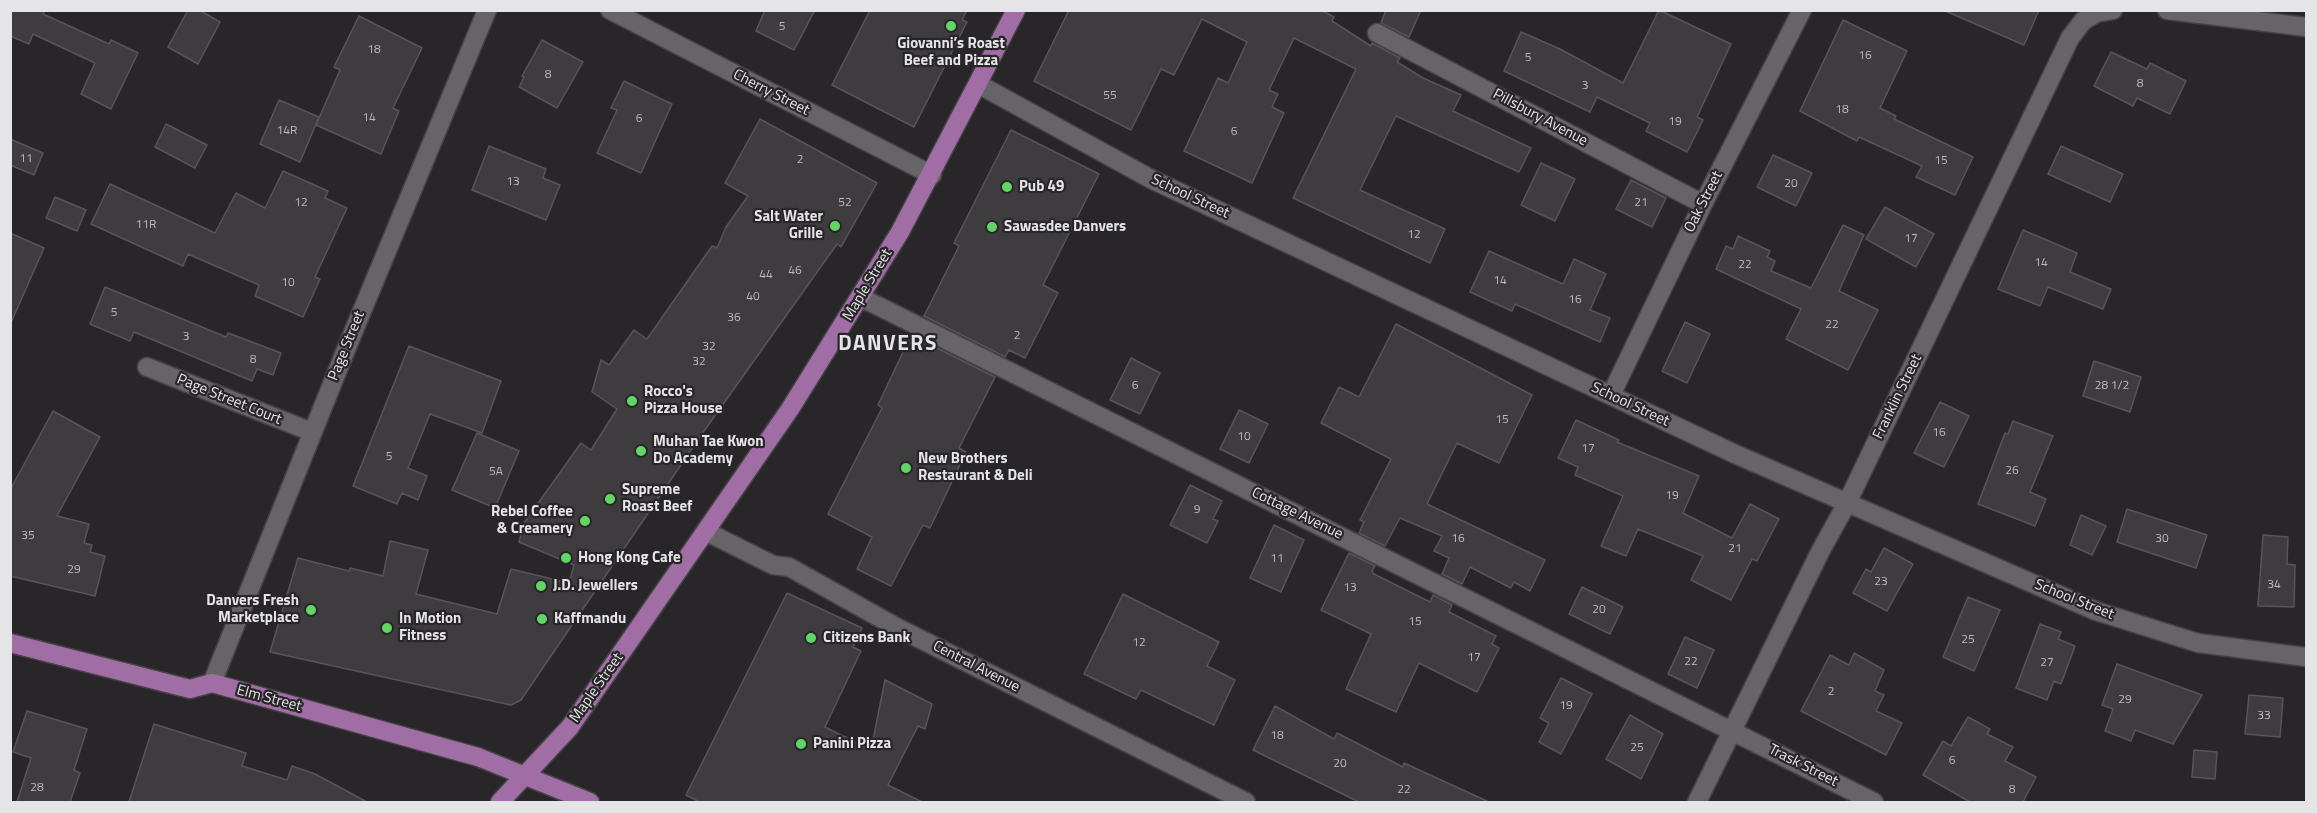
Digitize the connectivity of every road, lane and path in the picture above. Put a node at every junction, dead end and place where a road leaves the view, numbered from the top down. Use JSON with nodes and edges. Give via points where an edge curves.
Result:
{"nodes":[{"id":1,"x":487,"y":10,"type":"edge"},
{"id":2,"x":610,"y":10,"type":"edge"},
{"id":3,"x":1016,"y":10,"type":"edge"},
{"id":4,"x":1802,"y":10,"type":"edge"},
{"id":5,"x":2113,"y":10,"type":"edge"},
{"id":6,"x":2168,"y":10,"type":"edge"},
{"id":7,"x":2307,"y":27,"type":"edge"},
{"id":8,"x":1377,"y":33,"type":"dead end"},
{"id":9,"x":978,"y":84,"type":"junction"},
{"id":10,"x":932,"y":175,"type":"junction"},
{"id":11,"x":1702,"y":204,"type":"junction"},
{"id":12,"x":862,"y":298,"type":"junction"},
{"id":13,"x":147,"y":367,"type":"dead end"},
{"id":14,"x":1611,"y":396,"type":"junction"},
{"id":15,"x":312,"y":432,"type":"junction"},
{"id":16,"x":1847,"y":502,"type":"junction"},
{"id":17,"x":707,"y":532,"type":"junction"},
{"id":18,"x":10,"y":643,"type":"edge"},
{"id":19,"x":2307,"y":657,"type":"edge"},
{"id":20,"x":212,"y":684,"type":"junction"},
{"id":21,"x":1732,"y":731,"type":"junction"},
{"id":22,"x":525,"y":776,"type":"junction"},
{"id":23,"x":500,"y":802,"type":"edge"},
{"id":24,"x":590,"y":802,"type":"edge"},
{"id":25,"x":1246,"y":802,"type":"edge"},
{"id":26,"x":1697,"y":802,"type":"edge"},
{"id":27,"x":1874,"y":802,"type":"edge"}],
"edges":[{"from":1,"to":15,"type":"street","name":"Page Street"},
{"from":2,"to":10,"type":"street","name":"Cherry Street"},
{"from":3,"to":9,"type":"main road","name":"Maple Street"},
{"from":4,"to":11,"type":"street","name":"Oak Street"},
{"from":5,"to":16,"type":"street","name":"Franklin Street","via":[[2096,13],[2083,21],[2070,38]]},
{"from":6,"to":7,"type":"street"},
{"from":8,"to":11,"type":"street","name":"Pillsbury Avenue"},
{"from":9,"to":10,"type":"main road","name":"Maple Street"},
{"from":9,"to":14,"type":"street","name":"School Street","via":[[1151,179]]},
{"from":10,"to":12,"type":"main road","name":"Maple Street"},
{"from":11,"to":14,"type":"street","name":"Oak Street"},
{"from":12,"to":17,"type":"main road","name":"Maple Street"},
{"from":12,"to":21,"type":"street","name":"Cottage Avenue"},
{"from":13,"to":15,"type":"street","name":"Page Street Court"},
{"from":14,"to":16,"type":"street","name":"School Street"},
{"from":15,"to":20,"type":"street","name":"Page Street"},
{"from":16,"to":19,"type":"street","name":"School Street","via":[[2096,611],[2198,643]]},
{"from":16,"to":21,"type":"street","name":"Franklin Street"},
{"from":17,"to":22,"type":"main road","name":"Maple Street","via":[[570,727]]},
{"from":17,"to":25,"type":"street","name":"Central Avenue","via":[[773,565],[789,567],[898,628]]},
{"from":18,"to":20,"type":"main road","name":"Elm Street","via":[[190,689]]},
{"from":20,"to":22,"type":"main road","name":"Elm Street","via":[[478,757]]},
{"from":21,"to":26,"type":"street","name":"Franklin Street"},
{"from":21,"to":27,"type":"street","name":"Trask Street"},
{"from":22,"to":23,"type":"main road","name":"Maple Street"},
{"from":22,"to":24,"type":"main road","name":"Elm Street"}]}
